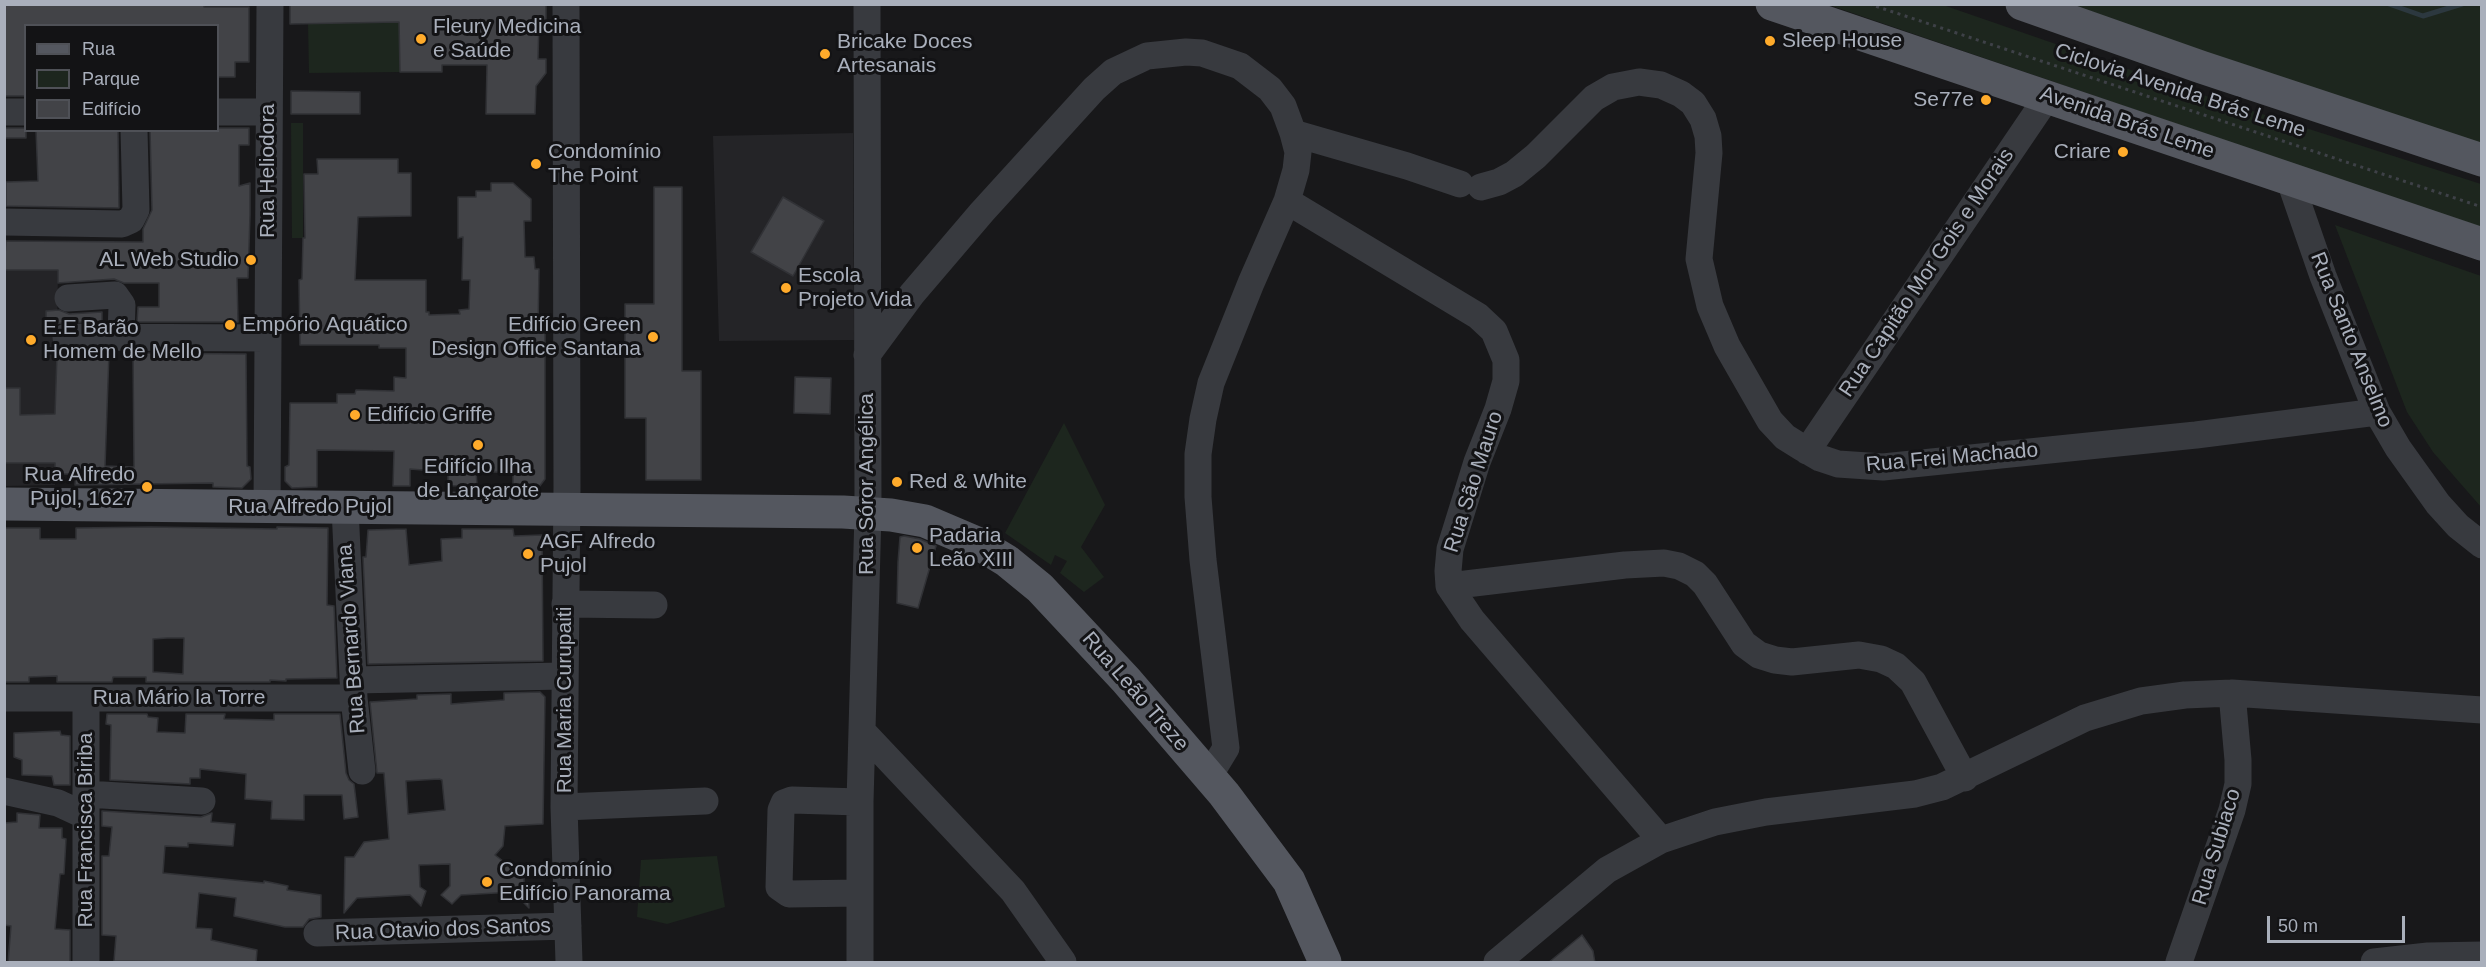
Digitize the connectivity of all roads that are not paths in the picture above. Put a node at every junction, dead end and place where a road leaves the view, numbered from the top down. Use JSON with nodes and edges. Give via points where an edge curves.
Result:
{"nodes":[{"id":1,"x":270,"y":4,"type":"edge"},
{"id":2,"x":566,"y":4,"type":"edge"},
{"id":3,"x":867,"y":4,"type":"edge"},
{"id":4,"x":1772,"y":4,"type":"edge"},
{"id":5,"x":1804,"y":4,"type":"edge"},
{"id":6,"x":2022,"y":4,"type":"edge"},
{"id":7,"x":1845,"y":29,"type":"junction"},
{"id":8,"x":2048,"y":96,"type":"junction"},
{"id":9,"x":4,"y":112,"type":"edge"},
{"id":10,"x":24,"y":112,"type":"edge"},
{"id":11,"x":219,"y":112,"type":"edge"},
{"id":12,"x":268,"y":112,"type":"junction"},
{"id":13,"x":134,"y":132,"type":"edge"},
{"id":14,"x":1293,"y":133,"type":"junction"},
{"id":15,"x":2481,"y":160,"type":"edge"},
{"id":16,"x":2289,"y":177,"type":"junction"},
{"id":17,"x":1287,"y":201,"type":"junction"},
{"id":18,"x":4,"y":222,"type":"edge"},
{"id":19,"x":2481,"y":244,"type":"edge"},
{"id":20,"x":68,"y":298,"type":"dead end"},
{"id":21,"x":66,"y":337,"type":"dead end"},
{"id":22,"x":121,"y":337,"type":"junction"},
{"id":23,"x":267,"y":338,"type":"junction"},
{"id":24,"x":867,"y":355,"type":"junction"},
{"id":25,"x":2377,"y":412,"type":"junction"},
{"id":26,"x":1807,"y":451,"type":"junction"},
{"id":27,"x":4,"y":504,"type":"edge"},
{"id":28,"x":267,"y":507,"type":"junction"},
{"id":29,"x":345,"y":508,"type":"junction"},
{"id":30,"x":566,"y":509,"type":"junction"},
{"id":31,"x":868,"y":513,"type":"junction"},
{"id":32,"x":2481,"y":544,"type":"edge"},
{"id":33,"x":1449,"y":586,"type":"junction"},
{"id":34,"x":565,"y":604,"type":"junction"},
{"id":35,"x":654,"y":606,"type":"dead end"},
{"id":36,"x":564,"y":676,"type":"junction"},
{"id":37,"x":353,"y":689,"type":"junction"},
{"id":38,"x":2232,"y":693,"type":"junction"},
{"id":39,"x":4,"y":698,"type":"edge"},
{"id":40,"x":86,"y":698,"type":"junction"},
{"id":41,"x":2481,"y":710,"type":"edge"},
{"id":42,"x":862,"y":731,"type":"junction"},
{"id":43,"x":362,"y":771,"type":"dead end"},
{"id":44,"x":1209,"y":777,"type":"junction"},
{"id":45,"x":1965,"y":778,"type":"junction"},
{"id":46,"x":4,"y":791,"type":"edge"},
{"id":47,"x":202,"y":801,"type":"dead end"},
{"id":48,"x":705,"y":801,"type":"dead end"},
{"id":49,"x":860,"y":802,"type":"junction"},
{"id":50,"x":86,"y":805,"type":"junction"},
{"id":51,"x":564,"y":807,"type":"junction"},
{"id":52,"x":1661,"y":840,"type":"junction"},
{"id":53,"x":860,"y":893,"type":"junction"},
{"id":54,"x":568,"y":926,"type":"junction"},
{"id":55,"x":317,"y":933,"type":"dead end"},
{"id":56,"x":2481,"y":955,"type":"edge"},
{"id":57,"x":86,"y":963,"type":"edge"},
{"id":58,"x":569,"y":963,"type":"edge"},
{"id":59,"x":860,"y":963,"type":"edge"},
{"id":60,"x":1063,"y":963,"type":"edge"},
{"id":61,"x":1325,"y":963,"type":"edge"},
{"id":62,"x":1497,"y":963,"type":"edge"},
{"id":63,"x":2180,"y":963,"type":"edge"},
{"id":64,"x":2374,"y":963,"type":"edge"}],
"edges":[{"from":1,"to":12,"type":"street","name":"Rua Heliodora"},
{"from":2,"to":30,"type":"street","name":"Rua Maria Curupaiti"},
{"from":3,"to":24,"type":"street","name":"Rua Sóror Angélica"},
{"from":4,"to":7,"type":"main road","name":"Avenida Brás Leme"},
{"from":5,"to":7,"type":"main road"},
{"from":6,"to":15,"type":"main road"},
{"from":7,"to":8,"type":"main road","name":"Avenida Brás Leme"},
{"from":8,"to":16,"type":"main road","name":"Avenida Brás Leme"},
{"from":8,"to":26,"type":"street","name":"Rua Capitão Mor Gois e Morais"},
{"from":9,"to":10,"type":"street"},
{"from":11,"to":12,"type":"street"},
{"from":12,"to":23,"type":"street","name":"Rua Heliodora"},
{"from":13,"to":18,"type":"street","via":[[136,210],[131,220],[122,224]]},
{"from":14,"to":17,"type":"street","via":[[1298,160]]},
{"from":14,"to":24,"type":"street","via":[[1270,89],[1229,61],[1186,52],[1148,56],[1129,63],[1094,89],[982,212],[912,294]]},
{"from":14,"to":26,"type":"street","name":"Rua Frei Machado","via":[[1471,186],[1498,182],[1514,174],[1594,98],[1613,87],[1639,82],[1661,85],[1681,94],[1693,103],[1708,136],[1699,251],[1707,297],[1727,346],[1763,410],[1785,437]]},
{"from":16,"to":19,"type":"main road","name":"Avenida Brás Leme"},
{"from":16,"to":25,"type":"street","name":"Rua Santo Anselmo"},
{"from":17,"to":33,"type":"street","name":"Rua São Mauro","via":[[1479,316],[1503,347],[1506,381],[1450,549]]},
{"from":17,"to":44,"type":"street","via":[[1218,362],[1198,454],[1199,519],[1226,747]]},
{"from":20,"to":22,"type":"street","via":[[115,295],[122,305]]},
{"from":21,"to":22,"type":"street"},
{"from":22,"to":23,"type":"street"},
{"from":23,"to":28,"type":"street","name":"Rua Heliodora"},
{"from":24,"to":31,"type":"street","name":"Rua Sóror Angélica"},
{"from":25,"to":26,"type":"street","name":"Rua Frei Machado","via":[[1883,467],[1838,464]]},
{"from":25,"to":32,"type":"street","name":"Rua Santo Anselmo","via":[[2438,504]]},
{"from":27,"to":28,"type":"main road","name":"Rua Alfredo Pujol"},
{"from":28,"to":29,"type":"main road","name":"Rua Alfredo Pujol"},
{"from":29,"to":30,"type":"main road","name":"Rua Alfredo Pujol"},
{"from":29,"to":37,"type":"street","name":"Rua Bernardo Viana"},
{"from":30,"to":31,"type":"main road","name":"Rua Alfredo Pujol"},
{"from":30,"to":34,"type":"street","name":"Rua Maria Curupaiti"},
{"from":31,"to":42,"type":"street","name":"Rua Sóror Angélica"},
{"from":31,"to":44,"type":"main road","name":"Rua Leão Treze","via":[[925,521],[979,544],[1007,561],[1067,615]]},
{"from":33,"to":45,"type":"street","via":[[1625,565],[1679,566],[1705,584],[1744,644],[1759,655],[1792,662],[1859,655],[1896,666],[1913,682]]},
{"from":33,"to":52,"type":"street","via":[[1472,620]]},
{"from":34,"to":35,"type":"street"},
{"from":34,"to":36,"type":"street","name":"Rua Maria Curupaiti"},
{"from":36,"to":37,"type":"street","name":"Rua Mário la Torre"},
{"from":36,"to":51,"type":"street","name":"Rua Maria Curupaiti"},
{"from":37,"to":40,"type":"street","name":"Rua Mário la Torre"},
{"from":37,"to":43,"type":"street","name":"Rua Bernardo Viana"},
{"from":38,"to":41,"type":"street"},
{"from":38,"to":45,"type":"street","via":[[2141,701],[2085,718]]},
{"from":38,"to":63,"type":"street","name":"Rua Subiaco","via":[[2238,784]]},
{"from":39,"to":40,"type":"street","name":"Rua Mário la Torre"},
{"from":40,"to":50,"type":"street","name":"Rua Francisca Biriba"},
{"from":42,"to":49,"type":"street","name":"Rua Sóror Angélica"},
{"from":42,"to":60,"type":"street","via":[[1013,891]]},
{"from":44,"to":61,"type":"main road","name":"Rua Leão Treze","via":[[1289,881]]},
{"from":45,"to":52,"type":"street","via":[[1915,794],[1715,822]]},
{"from":46,"to":50,"type":"street"},
{"from":47,"to":50,"type":"street"},
{"from":48,"to":51,"type":"street"},
{"from":49,"to":53,"type":"street","name":"Rua Sóror Angélica"},
{"from":49,"to":53,"type":"street","via":[[784,803],[779,887],[789,894]]},
{"from":50,"to":57,"type":"street","name":"Rua Francisca Biriba"},
{"from":51,"to":54,"type":"street","name":"Rua Maria Curupaiti"},
{"from":52,"to":62,"type":"street","via":[[1607,870]]},
{"from":53,"to":59,"type":"street","name":"Rua Sóror Angélica"},
{"from":54,"to":55,"type":"street","name":"Rua Otavio dos Santos"},
{"from":54,"to":58,"type":"street","name":"Rua Maria Curupaiti"},
{"from":56,"to":64,"type":"street"}]}
